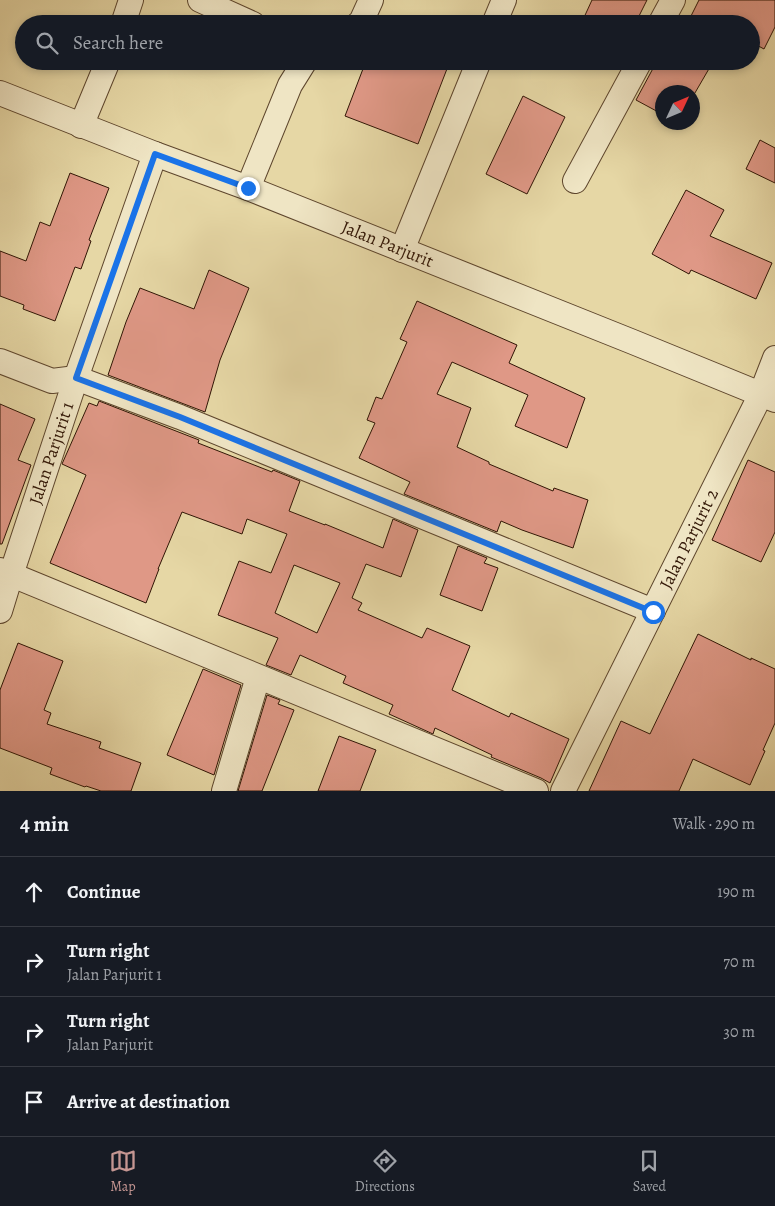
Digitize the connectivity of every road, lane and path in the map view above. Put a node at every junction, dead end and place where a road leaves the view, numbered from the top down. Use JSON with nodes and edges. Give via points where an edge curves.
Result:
{"nodes":[{"id":1,"x":131,"y":0,"type":"edge"},
{"id":2,"x":200,"y":0,"type":"edge"},
{"id":3,"x":371,"y":0,"type":"edge"},
{"id":4,"x":504,"y":0,"type":"edge"},
{"id":5,"x":673,"y":0,"type":"edge"},
{"id":6,"x":126,"y":15,"type":"edge"},
{"id":7,"x":233,"y":15,"type":"edge"},
{"id":8,"x":364,"y":15,"type":"edge"},
{"id":9,"x":498,"y":15,"type":"edge"},
{"id":10,"x":665,"y":15,"type":"edge"},
{"id":11,"x":104,"y":70,"type":"edge"},
{"id":12,"x":299,"y":70,"type":"edge"},
{"id":13,"x":475,"y":70,"type":"edge"},
{"id":14,"x":635,"y":70,"type":"edge"},
{"id":15,"x":0,"y":94,"type":"edge"},
{"id":16,"x":81,"y":126,"type":"junction"},
{"id":17,"x":155,"y":154,"type":"junction"},
{"id":18,"x":575,"y":181,"type":"dead end"},
{"id":19,"x":248,"y":188,"type":"junction"},
{"id":20,"x":402,"y":250,"type":"junction"},
{"id":21,"x":775,"y":358,"type":"edge"},
{"id":22,"x":0,"y":361,"type":"edge"},
{"id":23,"x":76,"y":378,"type":"junction"},
{"id":24,"x":768,"y":397,"type":"edge"},
{"id":25,"x":5,"y":573,"type":"edge"},
{"id":26,"x":0,"y":611,"type":"edge"},
{"id":27,"x":653,"y":612,"type":"junction"},
{"id":28,"x":258,"y":677,"type":"junction"},
{"id":29,"x":224,"y":791,"type":"edge"},
{"id":30,"x":536,"y":791,"type":"edge"},
{"id":31,"x":563,"y":791,"type":"edge"}],
"edges":[{"from":1,"to":6,"type":"street"},
{"from":2,"to":7,"type":"street"},
{"from":3,"to":8,"type":"street"},
{"from":4,"to":9,"type":"street"},
{"from":5,"to":10,"type":"street"},
{"from":11,"to":16,"type":"street"},
{"from":12,"to":19,"type":"street"},
{"from":13,"to":20,"type":"street"},
{"from":14,"to":18,"type":"street"},
{"from":15,"to":16,"type":"street","name":"Jalan Parjurit"},
{"from":16,"to":17,"type":"street","name":"Jalan Parjurit"},
{"from":17,"to":19,"type":"street","name":"Jalan Parjurit"},
{"from":17,"to":23,"type":"street","name":"Jalan Parjurit 1"},
{"from":19,"to":20,"type":"street","name":"Jalan Parjurit"},
{"from":20,"to":24,"type":"street","name":"Jalan Parjurit"},
{"from":21,"to":24,"type":"street","name":"Jalan Parjurit 2"},
{"from":22,"to":23,"type":"street","via":[[52,381]]},
{"from":23,"to":25,"type":"street","name":"Jalan Parjurit 1"},
{"from":23,"to":27,"type":"street","via":[[190,421]]},
{"from":24,"to":27,"type":"street","name":"Jalan Parjurit 2"},
{"from":25,"to":26,"type":"street","name":"Jalan Parjurit 1"},
{"from":25,"to":28,"type":"street"},
{"from":27,"to":31,"type":"street","name":"Jalan Parjurit 2"},
{"from":28,"to":29,"type":"street"},
{"from":28,"to":30,"type":"street"}]}
